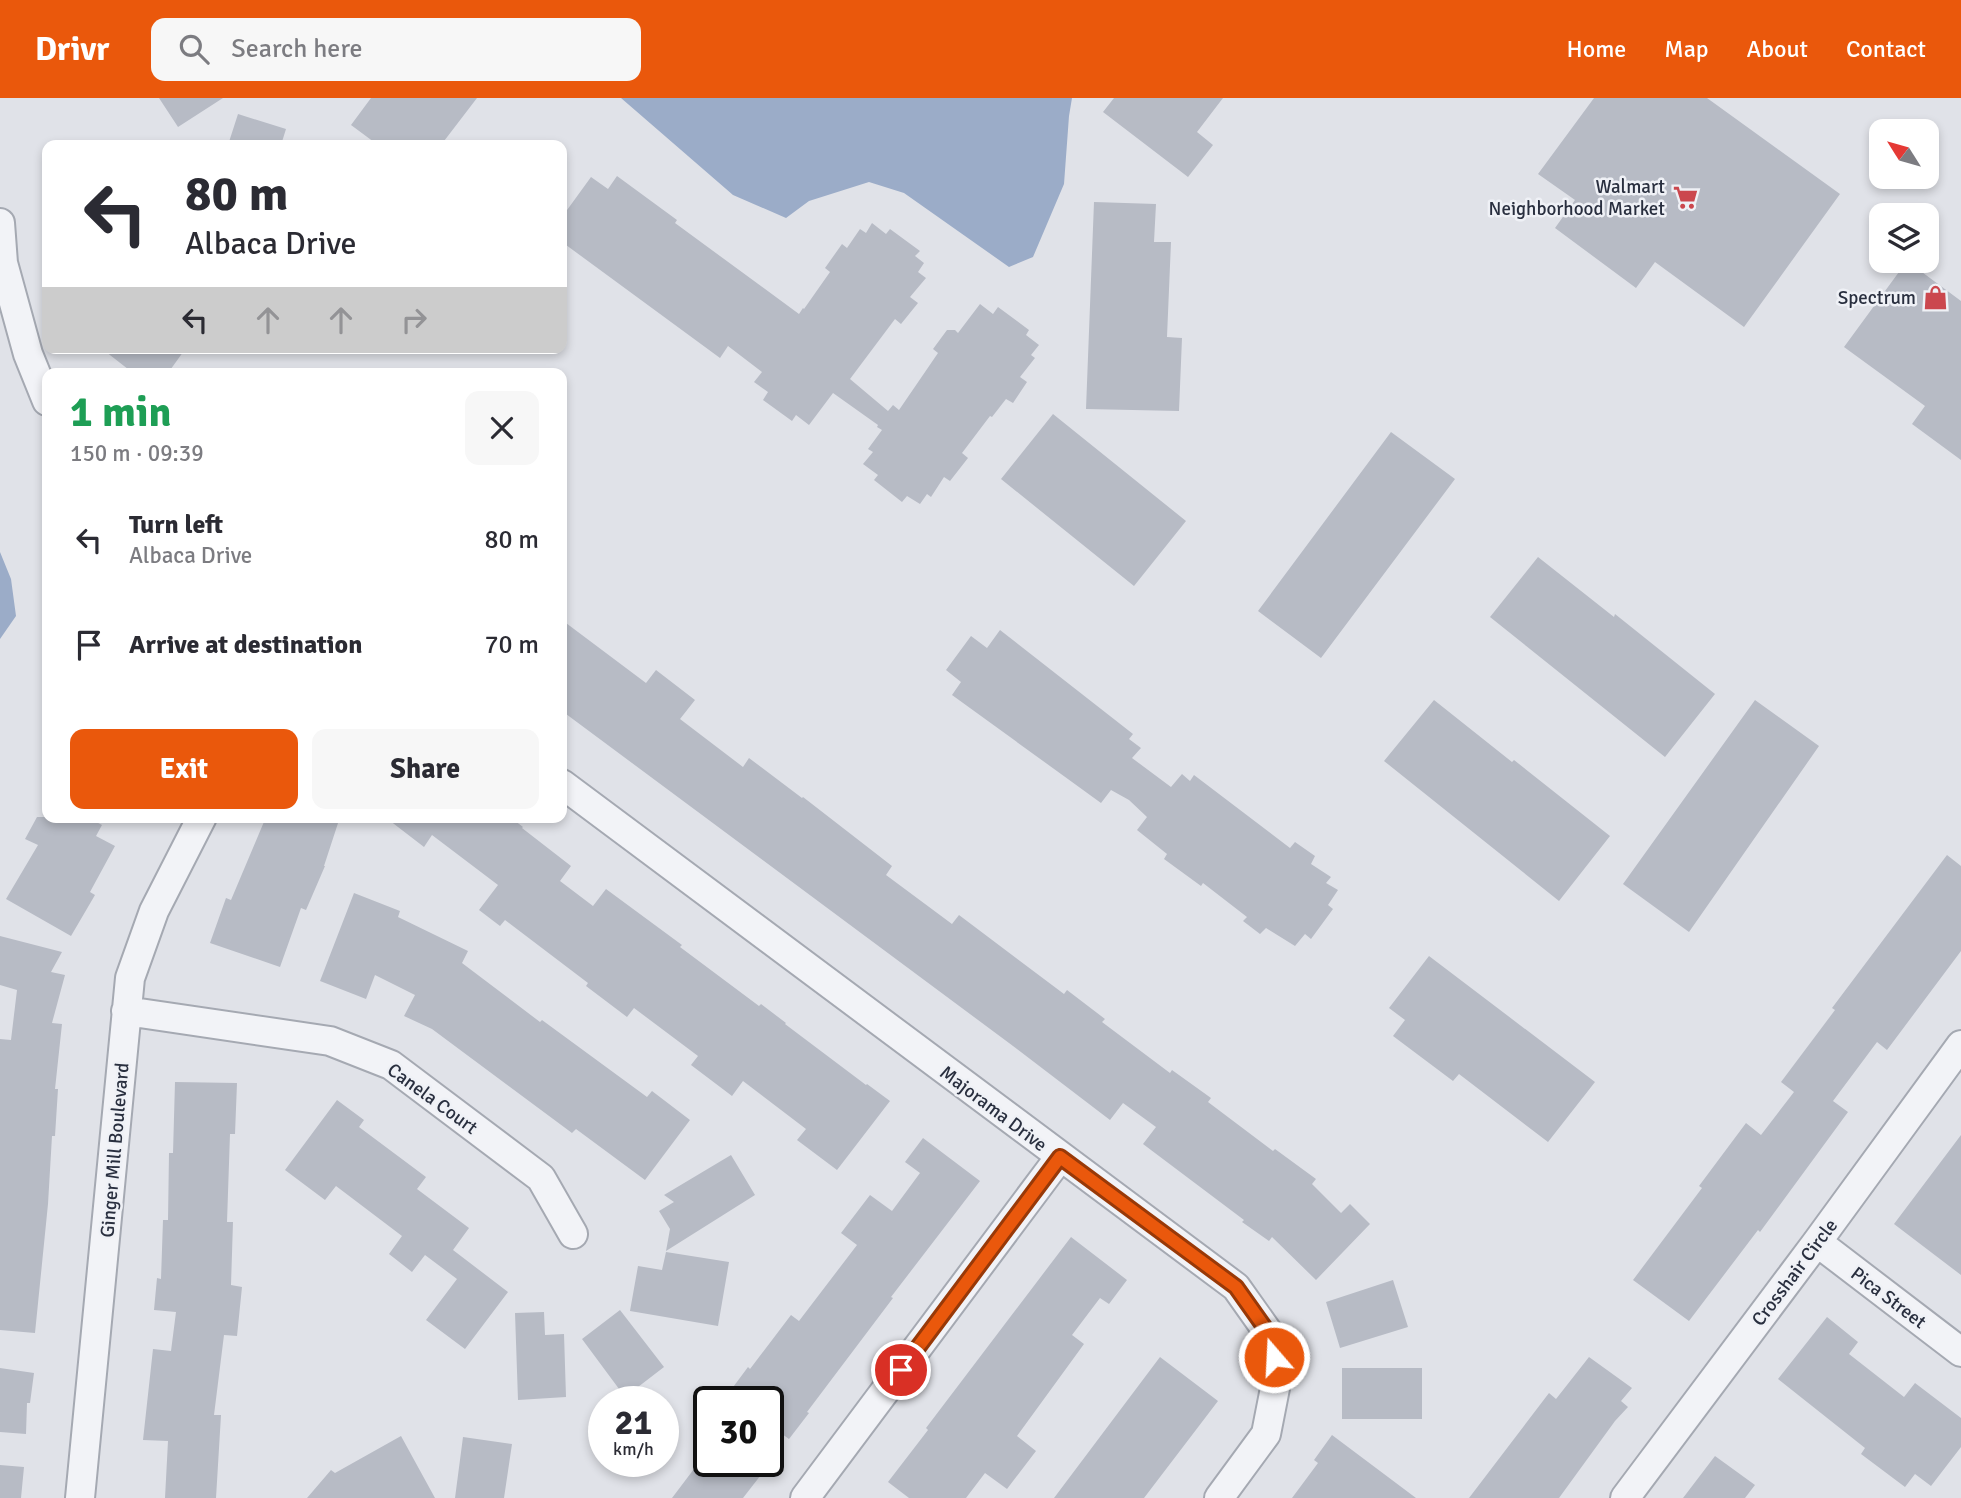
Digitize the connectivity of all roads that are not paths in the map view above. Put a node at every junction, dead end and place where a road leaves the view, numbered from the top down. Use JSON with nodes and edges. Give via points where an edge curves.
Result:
{"nodes":[{"id":1,"x":0,"y":223,"type":"edge"},
{"id":2,"x":42,"y":389,"type":"edge"},
{"id":3,"x":567,"y":788,"type":"edge"},
{"id":4,"x":199,"y":823,"type":"edge"},
{"id":5,"x":126,"y":1011,"type":"junction"},
{"id":6,"x":1961,"y":1045,"type":"edge"},
{"id":7,"x":1060,"y":1157,"type":"junction"},
{"id":8,"x":573,"y":1234,"type":"dead end"},
{"id":9,"x":1817,"y":1242,"type":"junction"},
{"id":10,"x":1961,"y":1352,"type":"edge"},
{"id":11,"x":80,"y":1498,"type":"edge"},
{"id":12,"x":805,"y":1498,"type":"edge"},
{"id":13,"x":1219,"y":1498,"type":"edge"},
{"id":14,"x":1625,"y":1498,"type":"edge"}],
"edges":[{"from":1,"to":2,"type":"street","via":[[3,263]]},
{"from":3,"to":7,"type":"street","name":"Majorama Drive"},
{"from":4,"to":5,"type":"street","name":"Ginger Mill Boulevard","via":[[154,911],[130,978]]},
{"from":5,"to":8,"type":"street","name":"Canela Court","via":[[330,1041],[391,1065],[541,1178]]},
{"from":5,"to":11,"type":"street","name":"Ginger Mill Boulevard"},
{"from":6,"to":9,"type":"street","name":"Crosshair Circle"},
{"from":7,"to":12,"type":"street"},
{"from":7,"to":13,"type":"street","name":"Majorama Drive","via":[[1236,1287],[1270,1335],[1277,1378],[1266,1434]]},
{"from":9,"to":10,"type":"street","name":"Pica Street"},
{"from":9,"to":14,"type":"street","name":"Crosshair Circle"}]}
